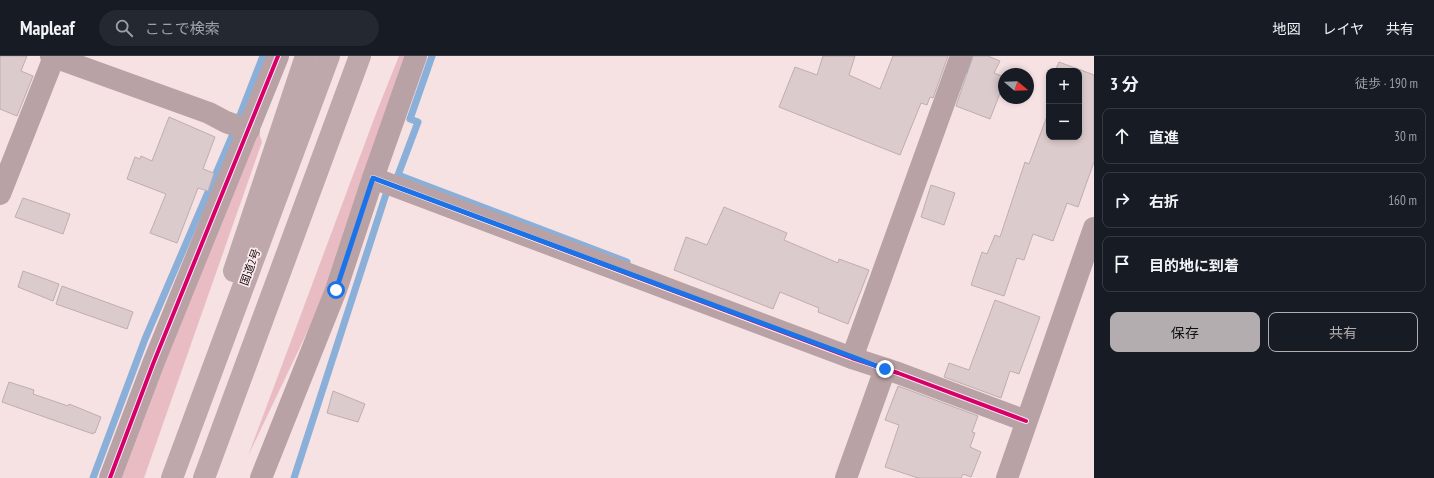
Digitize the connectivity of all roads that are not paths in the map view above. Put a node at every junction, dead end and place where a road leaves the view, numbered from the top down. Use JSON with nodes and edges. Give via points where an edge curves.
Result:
{"nodes":[{"id":1,"x":278,"y":56,"type":"edge"},
{"id":2,"x":306,"y":56,"type":"edge"},
{"id":3,"x":329,"y":56,"type":"edge"},
{"id":4,"x":360,"y":56,"type":"edge"},
{"id":5,"x":372,"y":56,"type":"edge"},
{"id":6,"x":416,"y":56,"type":"edge"},
{"id":7,"x":961,"y":56,"type":"edge"},
{"id":8,"x":52,"y":57,"type":"edge"},
{"id":9,"x":347,"y":92,"type":"junction"},
{"id":10,"x":240,"y":127,"type":"junction"},
{"id":11,"x":373,"y":178,"type":"junction"},
{"id":12,"x":0,"y":194,"type":"edge"},
{"id":13,"x":1094,"y":228,"type":"edge"},
{"id":14,"x":855,"y":351,"type":"junction"},
{"id":15,"x":891,"y":371,"type":"junction"},
{"id":16,"x":1026,"y":421,"type":"junction"},
{"id":17,"x":110,"y":478,"type":"edge"},
{"id":18,"x":166,"y":478,"type":"edge"},
{"id":19,"x":172,"y":478,"type":"edge"},
{"id":20,"x":204,"y":478,"type":"edge"},
{"id":21,"x":261,"y":478,"type":"edge"},
{"id":22,"x":846,"y":478,"type":"edge"},
{"id":23,"x":1007,"y":478,"type":"edge"}],
"edges":[{"from":1,"to":10,"type":"street"},
{"from":2,"to":18,"type":"highway"},
{"from":3,"to":19,"type":"highway","name":"国道2号"},
{"from":4,"to":9,"type":"highway"},
{"from":5,"to":9,"type":"highway"},
{"from":6,"to":11,"type":"street"},
{"from":7,"to":14,"type":"street"},
{"from":8,"to":10,"type":"street","via":[[209,113]]},
{"from":8,"to":12,"type":"street"},
{"from":9,"to":20,"type":"highway"},
{"from":10,"to":17,"type":"street"},
{"from":11,"to":14,"type":"street"},
{"from":11,"to":21,"type":"street","via":[[336,290]]},
{"from":13,"to":16,"type":"street"},
{"from":14,"to":15,"type":"street"},
{"from":15,"to":16,"type":"street"},
{"from":15,"to":22,"type":"street"},
{"from":16,"to":23,"type":"street"}]}
